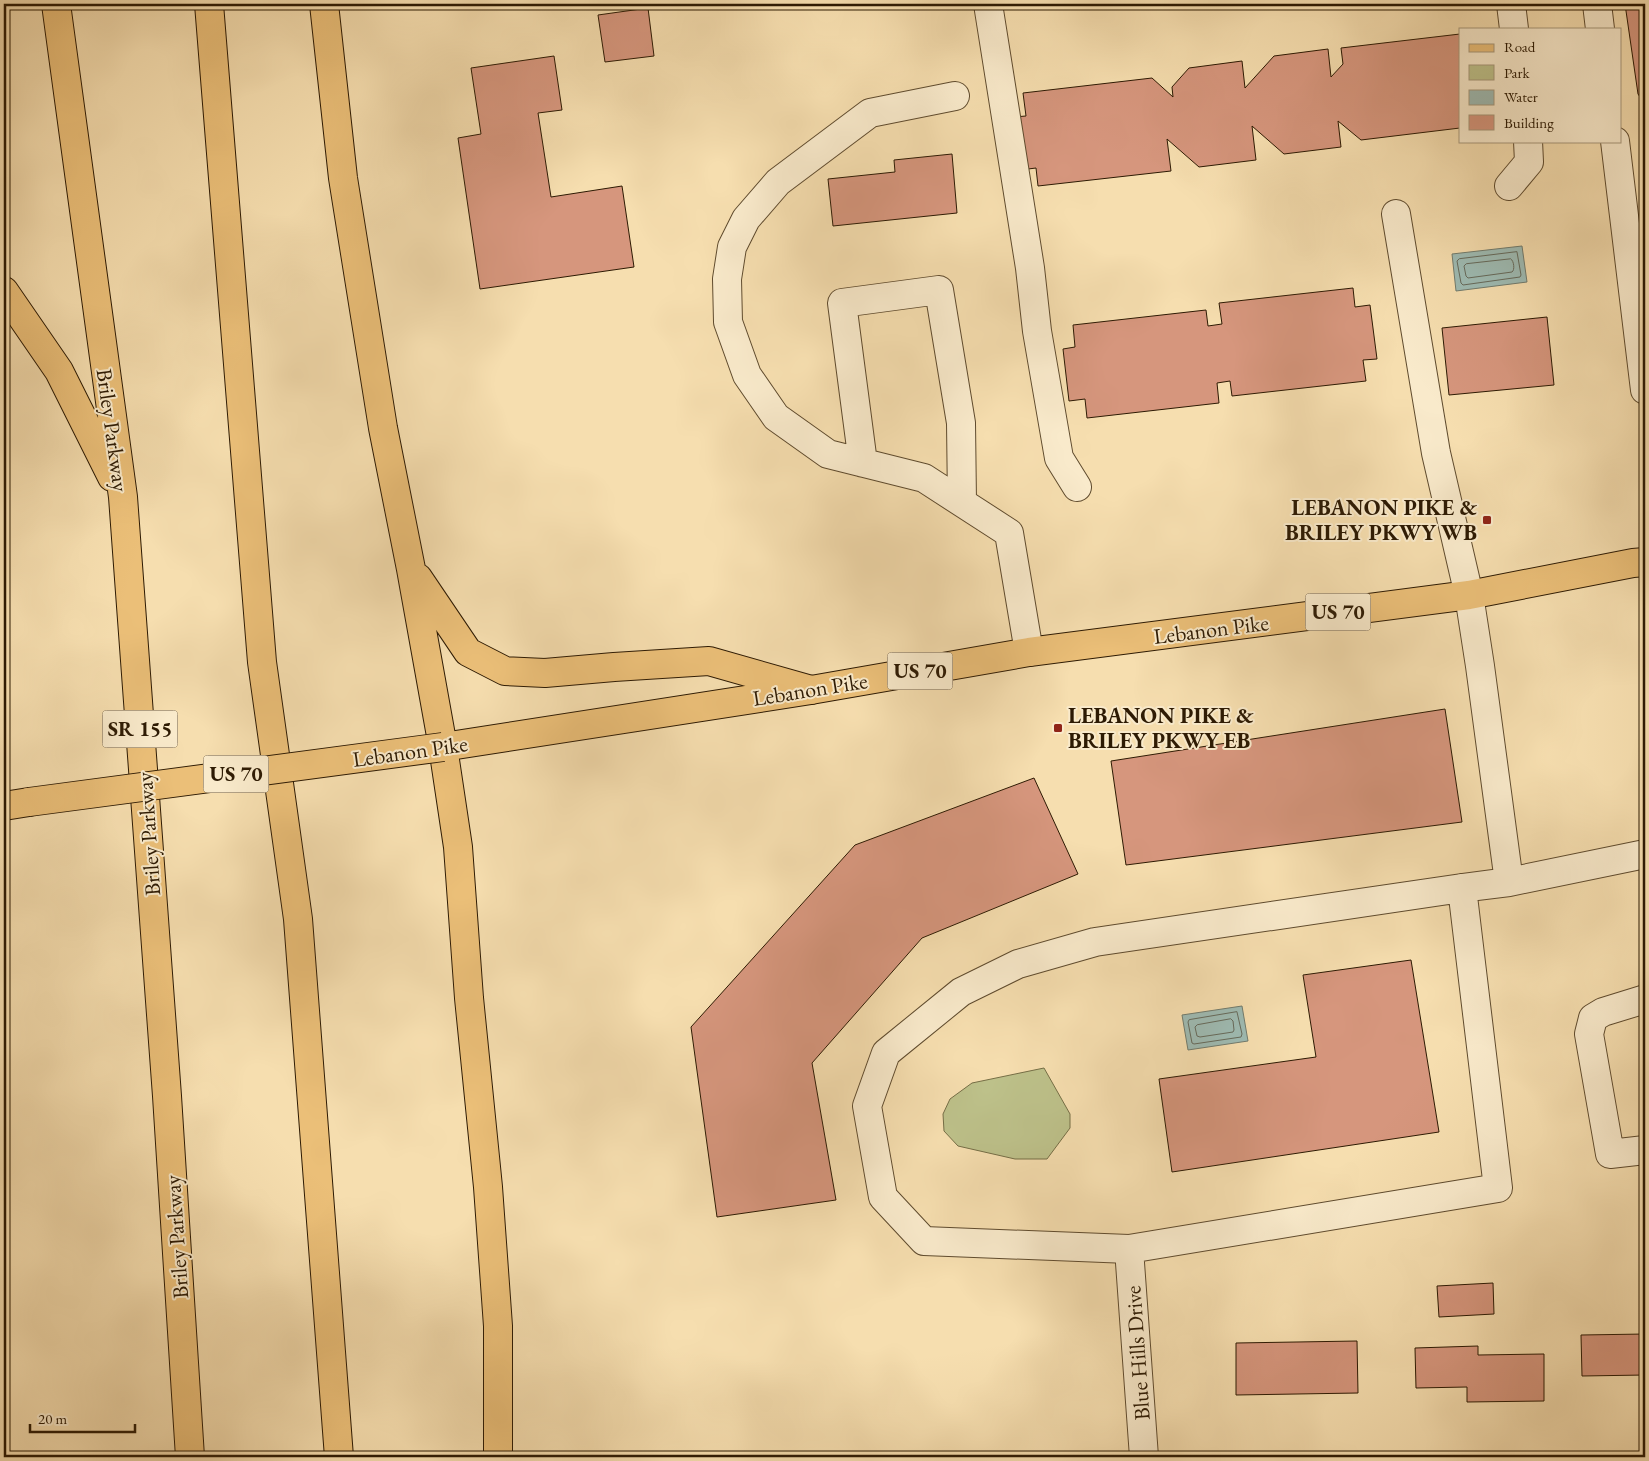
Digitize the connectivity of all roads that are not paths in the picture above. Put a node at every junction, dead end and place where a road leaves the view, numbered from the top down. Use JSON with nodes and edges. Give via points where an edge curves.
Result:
{"nodes":[{"id":1,"x":56,"y":4,"type":"edge"},
{"id":2,"x":209,"y":4,"type":"edge"},
{"id":3,"x":324,"y":4,"type":"edge"},
{"id":4,"x":1511,"y":4,"type":"edge"},
{"id":5,"x":1597,"y":4,"type":"edge"},
{"id":6,"x":989,"y":14,"type":"edge"},
{"id":7,"x":1514,"y":28,"type":"edge"},
{"id":8,"x":1600,"y":28,"type":"edge"},
{"id":9,"x":955,"y":96,"type":"dead end"},
{"id":10,"x":1528,"y":142,"type":"edge"},
{"id":11,"x":1615,"y":142,"type":"edge"},
{"id":12,"x":1509,"y":186,"type":"dead end"},
{"id":13,"x":1396,"y":214,"type":"dead end"},
{"id":14,"x":4,"y":291,"type":"edge"},
{"id":15,"x":1645,"y":390,"type":"edge"},
{"id":16,"x":863,"y":463,"type":"junction"},
{"id":17,"x":1076,"y":487,"type":"dead end"},
{"id":18,"x":123,"y":497,"type":"junction"},
{"id":19,"x":962,"y":502,"type":"junction"},
{"id":20,"x":1645,"y":562,"type":"edge"},
{"id":21,"x":411,"y":569,"type":"junction"},
{"id":22,"x":1468,"y":595,"type":"junction"},
{"id":23,"x":1029,"y":652,"type":"junction"},
{"id":24,"x":811,"y":690,"type":"junction"},
{"id":25,"x":444,"y":747,"type":"junction"},
{"id":26,"x":16,"y":804,"type":"edge"},
{"id":27,"x":1645,"y":854,"type":"edge"},
{"id":28,"x":1509,"y":882,"type":"junction"},
{"id":29,"x":1462,"y":888,"type":"junction"},
{"id":30,"x":1645,"y":999,"type":"edge"},
{"id":31,"x":1645,"y":1150,"type":"edge"},
{"id":32,"x":1129,"y":1249,"type":"junction"},
{"id":33,"x":190,"y":1457,"type":"edge"},
{"id":34,"x":339,"y":1457,"type":"edge"},
{"id":35,"x":498,"y":1457,"type":"edge"},
{"id":36,"x":1144,"y":1457,"type":"edge"}],
"edges":[{"from":1,"to":18,"type":"main road","name":"Briley Parkway","number":"SR 155"},
{"from":2,"to":34,"type":"main road","via":[[262,662],[298,920]]},
{"from":3,"to":21,"type":"main road","via":[[342,178],[383,428]]},
{"from":4,"to":7,"type":"street"},
{"from":5,"to":8,"type":"street"},
{"from":6,"to":17,"type":"street","via":[[1059,458]]},
{"from":9,"to":16,"type":"street","via":[[870,112],[778,182],[746,219],[732,247],[726,280],[728,322],[747,376],[776,417],[828,454]]},
{"from":10,"to":12,"type":"street","via":[[1529,162]]},
{"from":11,"to":15,"type":"street"},
{"from":13,"to":22,"type":"street","via":[[1436,453]]},
{"from":14,"to":18,"type":"main road","via":[[60,371]]},
{"from":16,"to":19,"type":"street","via":[[924,478]]},
{"from":16,"to":19,"type":"street","via":[[842,303],[939,290],[961,423]]},
{"from":18,"to":33,"type":"main road","name":"Briley Parkway","number":"SR 155","via":[[166,1076]]},
{"from":19,"to":23,"type":"street","via":[[1009,533]]},
{"from":20,"to":22,"type":"main road","name":"Lebanon Pike","number":"US 70"},
{"from":21,"to":24,"type":"main road","via":[[468,652],[505,671],[545,673],[709,661]]},
{"from":21,"to":25,"type":"main road"},
{"from":22,"to":23,"type":"main road","name":"Lebanon Pike","number":"US 70"},
{"from":22,"to":28,"type":"street"},
{"from":23,"to":24,"type":"main road","name":"Lebanon Pike","number":"US 70"},
{"from":24,"to":25,"type":"main road","name":"Lebanon Pike","number":"US 70"},
{"from":25,"to":26,"type":"main road","name":"Lebanon Pike","number":"US 70","bridge":true},
{"from":25,"to":35,"type":"main road","via":[[458,847],[488,1187],[498,1326]]},
{"from":27,"to":28,"type":"street"},
{"from":28,"to":29,"type":"street"},
{"from":29,"to":32,"type":"street","via":[[1498,1188]]},
{"from":29,"to":32,"type":"street","via":[[1095,942],[1018,964],[961,992],[886,1053],[867,1106],[883,1197],[924,1241]]},
{"from":30,"to":31,"type":"street","via":[[1593,1018],[1589,1034],[1610,1154]]},
{"from":32,"to":36,"type":"street","name":"Blue Hills Drive"}]}
